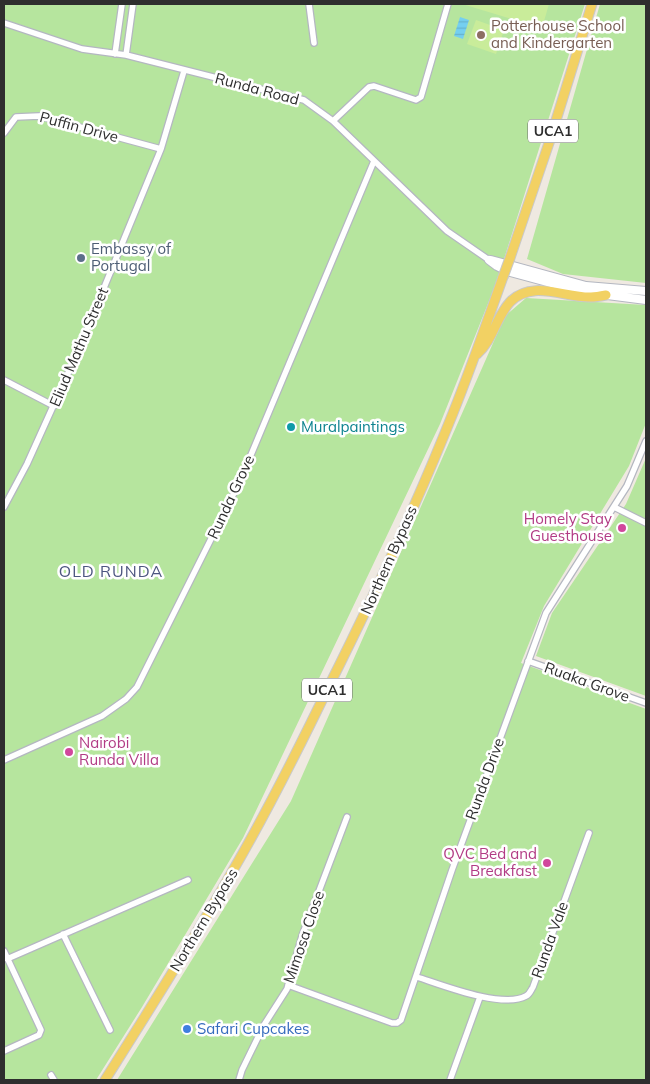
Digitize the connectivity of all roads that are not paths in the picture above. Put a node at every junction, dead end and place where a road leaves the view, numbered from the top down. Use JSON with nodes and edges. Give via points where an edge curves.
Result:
{"nodes":[{"id":1,"x":122,"y":4,"type":"edge"},
{"id":2,"x":133,"y":4,"type":"edge"},
{"id":3,"x":309,"y":4,"type":"edge"},
{"id":4,"x":448,"y":4,"type":"edge"},
{"id":5,"x":592,"y":4,"type":"edge"},
{"id":6,"x":4,"y":23,"type":"edge"},
{"id":7,"x":314,"y":43,"type":"dead end"},
{"id":8,"x":115,"y":54,"type":"junction"},
{"id":9,"x":126,"y":55,"type":"junction"},
{"id":10,"x":184,"y":71,"type":"junction"},
{"id":11,"x":4,"y":118,"type":"edge"},
{"id":12,"x":11,"y":121,"type":"junction"},
{"id":13,"x":332,"y":122,"type":"junction"},
{"id":14,"x":4,"y":133,"type":"edge"},
{"id":15,"x":161,"y":149,"type":"junction"},
{"id":16,"x":374,"y":161,"type":"junction"},
{"id":17,"x":489,"y":260,"type":"junction"},
{"id":18,"x":646,"y":291,"type":"edge"},
{"id":19,"x":606,"y":295,"type":"junction"},
{"id":20,"x":646,"y":300,"type":"edge"},
{"id":21,"x":474,"y":357,"type":"junction"},
{"id":22,"x":4,"y":380,"type":"edge"},
{"id":23,"x":54,"y":406,"type":"junction"},
{"id":24,"x":646,"y":441,"type":"edge"},
{"id":25,"x":4,"y":506,"type":"edge"},
{"id":26,"x":614,"y":507,"type":"junction"},
{"id":27,"x":646,"y":523,"type":"edge"},
{"id":28,"x":528,"y":661,"type":"junction"},
{"id":29,"x":646,"y":703,"type":"edge"},
{"id":30,"x":4,"y":760,"type":"edge"},
{"id":31,"x":347,"y":817,"type":"dead end"},
{"id":32,"x":589,"y":833,"type":"dead end"},
{"id":33,"x":188,"y":880,"type":"dead end"},
{"id":34,"x":64,"y":934,"type":"junction"},
{"id":35,"x":4,"y":951,"type":"edge"},
{"id":36,"x":7,"y":958,"type":"junction"},
{"id":37,"x":417,"y":977,"type":"junction"},
{"id":38,"x":288,"y":985,"type":"junction"},
{"id":39,"x":480,"y":997,"type":"junction"},
{"id":40,"x":110,"y":1030,"type":"dead end"},
{"id":41,"x":4,"y":1051,"type":"edge"},
{"id":42,"x":105,"y":1080,"type":"edge"},
{"id":43,"x":239,"y":1080,"type":"edge"},
{"id":44,"x":450,"y":1080,"type":"edge"}],
"edges":[{"from":1,"to":8,"type":"street"},
{"from":2,"to":9,"type":"street"},
{"from":3,"to":7,"type":"street"},
{"from":4,"to":13,"type":"street","via":[[421,97],[416,100],[369,87]]},
{"from":5,"to":21,"type":"main road","name":"Northern Bypass","number":"UCA1","bridge":true,"via":[[549,143]]},
{"from":6,"to":8,"type":"street","name":"Runda Road","via":[[82,50]]},
{"from":8,"to":9,"type":"street","name":"Runda Road"},
{"from":9,"to":10,"type":"street","name":"Runda Road"},
{"from":10,"to":13,"type":"street","name":"Runda Road","via":[[294,96]]},
{"from":10,"to":15,"type":"street","name":"Eliud Mathu Street"},
{"from":11,"to":12,"type":"street"},
{"from":12,"to":14,"type":"street"},
{"from":12,"to":15,"type":"street","name":"Puffin Drive","via":[[16,117],[39,116]]},
{"from":13,"to":16,"type":"street","name":"Runda Road"},
{"from":15,"to":23,"type":"street","name":"Eliud Mathu Street"},
{"from":16,"to":17,"type":"street","name":"Runda Road","via":[[447,231]]},
{"from":16,"to":30,"type":"street","name":"Runda Grove","via":[[240,481],[137,686],[126,699],[102,716]]},
{"from":17,"to":18,"type":"street","name":"Runda Road","via":[[586,286]]},
{"from":17,"to":19,"type":"street","name":"Runda Road","via":[[507,271]]},
{"from":19,"to":20,"type":"street","name":"Runda Road"},
{"from":19,"to":21,"type":"main road","via":[[590,298],[526,292],[510,302],[487,343]]},
{"from":21,"to":42,"type":"main road","name":"Northern Bypass","number":"UCA1","via":[[450,421],[366,612],[288,769],[228,881]]},
{"from":22,"to":23,"type":"street"},
{"from":23,"to":25,"type":"street","name":"Eliud Mathu Street"},
{"from":24,"to":26,"type":"street","name":"Runda Drive"},
{"from":26,"to":27,"type":"street"},
{"from":26,"to":28,"type":"street","name":"Runda Drive","via":[[546,613]]},
{"from":28,"to":29,"type":"street","name":"Ruaka Grove"},
{"from":28,"to":37,"type":"street","name":"Runda Drive"},
{"from":31,"to":38,"type":"street","name":"Mimosa Close","via":[[302,936]]},
{"from":32,"to":39,"type":"street","name":"Runda Vale","via":[[528,995],[519,998]]},
{"from":33,"to":34,"type":"street"},
{"from":34,"to":36,"type":"street"},
{"from":34,"to":40,"type":"street"},
{"from":35,"to":36,"type":"street"},
{"from":36,"to":41,"type":"street","via":[[40,1030],[39,1035]]},
{"from":37,"to":38,"type":"street","name":"Runda Drive","via":[[397,1023]]},
{"from":37,"to":39,"type":"street","name":"Runda Vale"},
{"from":38,"to":43,"type":"street","name":"Mimosa Close","via":[[264,1025]]},
{"from":39,"to":44,"type":"street"}]}
